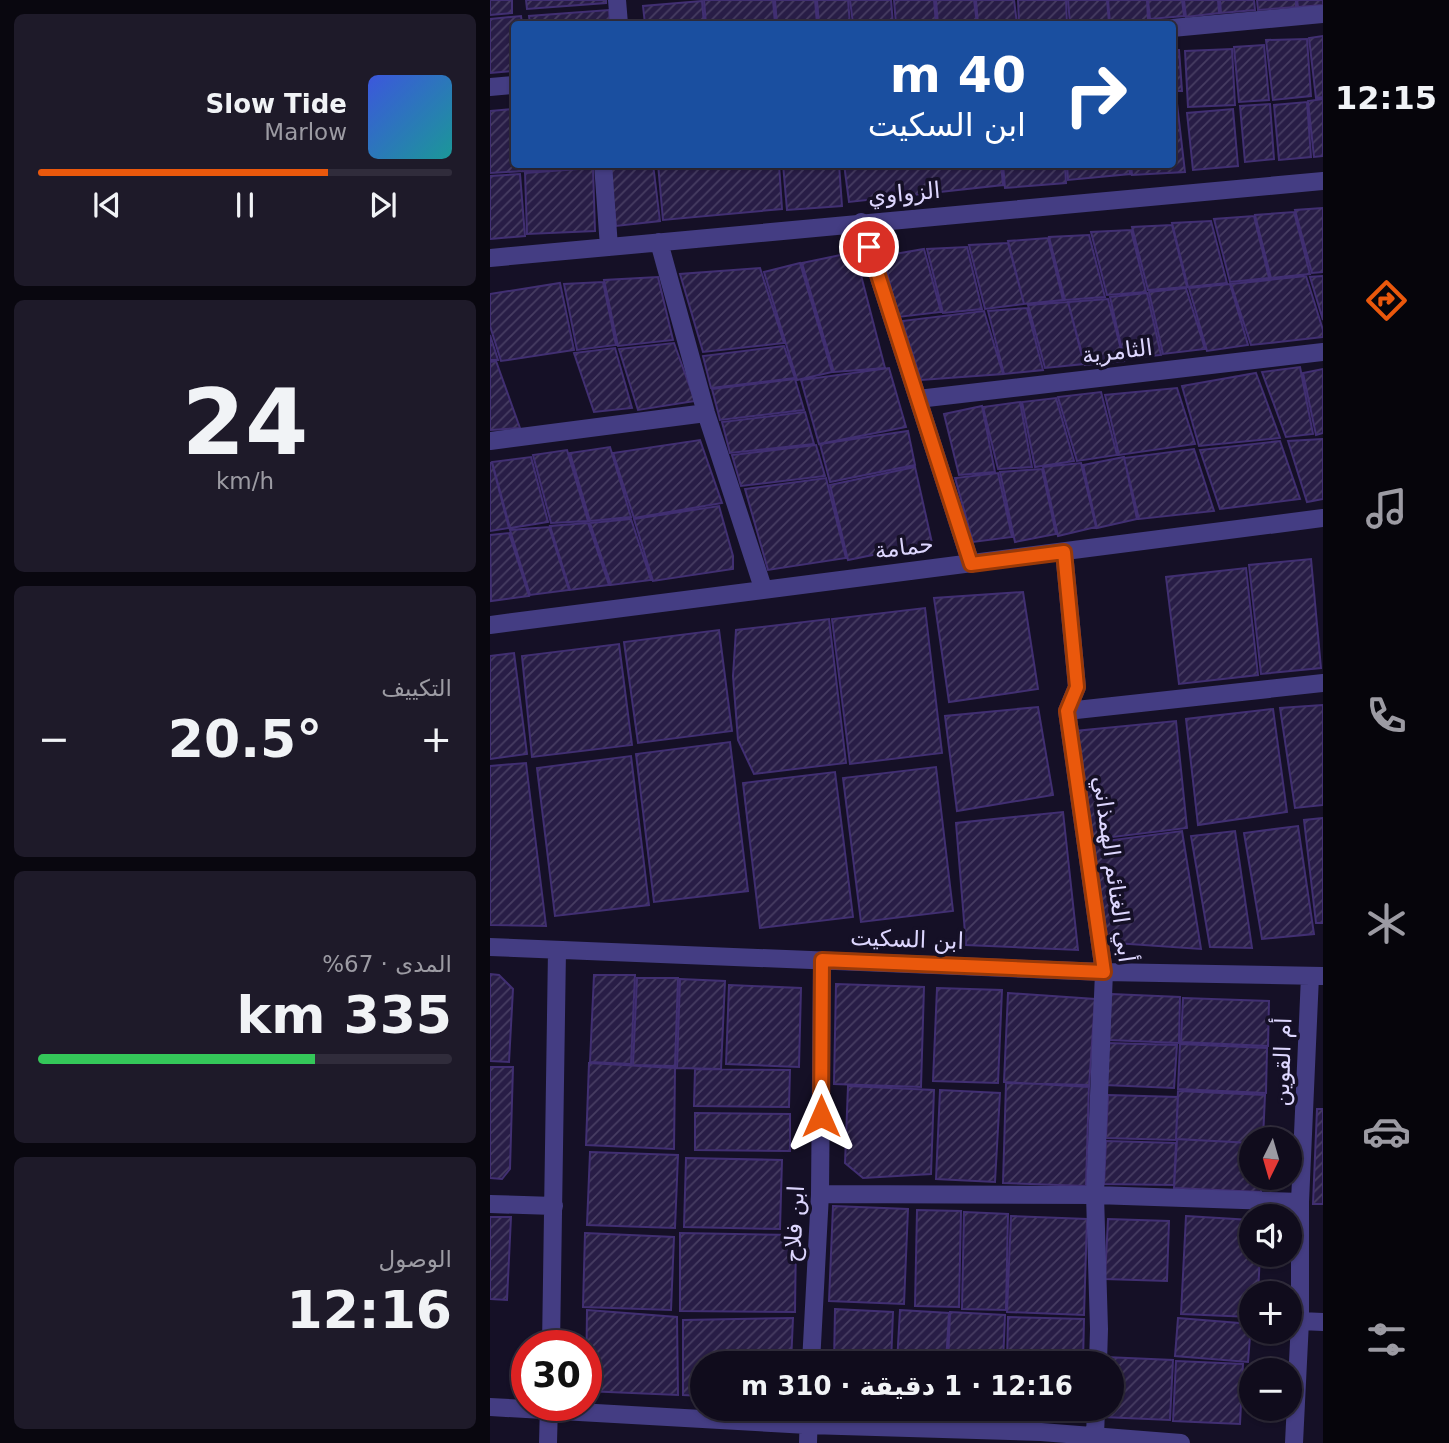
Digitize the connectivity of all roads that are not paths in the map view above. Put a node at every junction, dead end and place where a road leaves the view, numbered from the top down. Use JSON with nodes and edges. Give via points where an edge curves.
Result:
{"nodes":[{"id":1,"x":617,"y":0,"type":"edge"},
{"id":2,"x":1323,"y":14,"type":"edge"},
{"id":3,"x":619,"y":21,"type":"edge"},
{"id":4,"x":1176,"y":28,"type":"edge"},
{"id":5,"x":511,"y":85,"type":"edge"},
{"id":6,"x":490,"y":87,"type":"edge"},
{"id":7,"x":603,"y":168,"type":"edge"},
{"id":8,"x":1323,"y":181,"type":"edge"},
{"id":9,"x":860,"y":222,"type":"junction"},
{"id":10,"x":659,"y":242,"type":"junction"},
{"id":11,"x":609,"y":247,"type":"junction"},
{"id":12,"x":490,"y":258,"type":"edge"},
{"id":13,"x":1323,"y":352,"type":"edge"},
{"id":14,"x":918,"y":400,"type":"junction"},
{"id":15,"x":706,"y":413,"type":"junction"},
{"id":16,"x":490,"y":441,"type":"edge"},
{"id":17,"x":1323,"y":518,"type":"edge"},
{"id":18,"x":1064,"y":552,"type":"junction"},
{"id":19,"x":971,"y":564,"type":"junction"},
{"id":20,"x":763,"y":588,"type":"junction"},
{"id":21,"x":490,"y":625,"type":"edge"},
{"id":22,"x":1323,"y":683,"type":"edge"},
{"id":23,"x":1067,"y":711,"type":"junction"},
{"id":24,"x":490,"y":947,"type":"edge"},
{"id":25,"x":557,"y":950,"type":"junction"},
{"id":26,"x":822,"y":960,"type":"junction"},
{"id":27,"x":1104,"y":972,"type":"junction"},
{"id":28,"x":1316,"y":976,"type":"edge"},
{"id":29,"x":820,"y":1194,"type":"junction"},
{"id":30,"x":1095,"y":1195,"type":"junction"},
{"id":31,"x":1300,"y":1202,"type":"junction"},
{"id":32,"x":490,"y":1204,"type":"edge"},
{"id":33,"x":554,"y":1206,"type":"junction"},
{"id":34,"x":1300,"y":1281,"type":"edge"},
{"id":35,"x":1302,"y":1321,"type":"edge"},
{"id":36,"x":1323,"y":1322,"type":"edge"},
{"id":37,"x":551,"y":1330,"type":"edge"},
{"id":38,"x":1299,"y":1344,"type":"edge"},
{"id":39,"x":812,"y":1351,"type":"edge"},
{"id":40,"x":1098,"y":1351,"type":"edge"},
{"id":41,"x":490,"y":1408,"type":"edge"},
{"id":42,"x":511,"y":1408,"type":"edge"},
{"id":43,"x":602,"y":1412,"type":"edge"},
{"id":44,"x":549,"y":1421,"type":"edge"},
{"id":45,"x":1096,"y":1421,"type":"edge"},
{"id":46,"x":808,"y":1426,"type":"edge"},
{"id":47,"x":1095,"y":1436,"type":"junction"},
{"id":48,"x":1040,"y":1438,"type":"edge"},
{"id":49,"x":548,"y":1443,"type":"edge"},
{"id":50,"x":1181,"y":1443,"type":"edge"},
{"id":51,"x":1294,"y":1443,"type":"edge"}],
"edges":[{"from":1,"to":3,"type":"street"},
{"from":2,"to":4,"type":"street"},
{"from":5,"to":6,"type":"street"},
{"from":7,"to":11,"type":"street"},
{"from":8,"to":9,"type":"street","name":"الزواوي"},
{"from":9,"to":10,"type":"street","name":"الزواوي"},
{"from":9,"to":14,"type":"street"},
{"from":10,"to":11,"type":"street","name":"الزواوي"},
{"from":10,"to":15,"type":"street"},
{"from":11,"to":12,"type":"street","name":"الزواوي"},
{"from":13,"to":14,"type":"street","name":"الثامرية"},
{"from":14,"to":19,"type":"street"},
{"from":15,"to":16,"type":"street"},
{"from":15,"to":20,"type":"street"},
{"from":17,"to":18,"type":"street","name":"حمامة"},
{"from":18,"to":19,"type":"street","name":"حمامة"},
{"from":18,"to":23,"type":"street","name":"أبي الغنائم الهمذاني","via":[[1077,687]]},
{"from":19,"to":20,"type":"street","name":"حمامة"},
{"from":20,"to":21,"type":"street","name":"حمامة"},
{"from":22,"to":23,"type":"street"},
{"from":23,"to":27,"type":"street","name":"أبي الغنائم الهمذاني"},
{"from":24,"to":25,"type":"street","name":"ابن السكيت"},
{"from":25,"to":26,"type":"street","name":"ابن السكيت"},
{"from":25,"to":33,"type":"street"},
{"from":26,"to":27,"type":"street","name":"ابن السكيت"},
{"from":26,"to":29,"type":"street","name":"ابن فلاح"},
{"from":27,"to":28,"type":"street","name":"ابن السكيت"},
{"from":27,"to":30,"type":"street","name":"أبي الغنائم الهمذاني"},
{"from":28,"to":31,"type":"street","name":"أم القوين"},
{"from":29,"to":30,"type":"street"},
{"from":29,"to":39,"type":"street","name":"ابن فلاح"},
{"from":30,"to":31,"type":"street"},
{"from":30,"to":40,"type":"street","name":"أبي الغنائم الهمذاني"},
{"from":31,"to":34,"type":"street","name":"أم القوين"},
{"from":32,"to":33,"type":"street"},
{"from":33,"to":37,"type":"street"},
{"from":35,"to":36,"type":"street"},
{"from":38,"to":51,"type":"street","name":"أم القوين"},
{"from":41,"to":42,"type":"street"},
{"from":43,"to":46,"type":"street"},
{"from":44,"to":49,"type":"street"},
{"from":45,"to":47,"type":"street"},
{"from":46,"to":48,"type":"street"},
{"from":47,"to":48,"type":"street"},
{"from":47,"to":50,"type":"street"}]}
